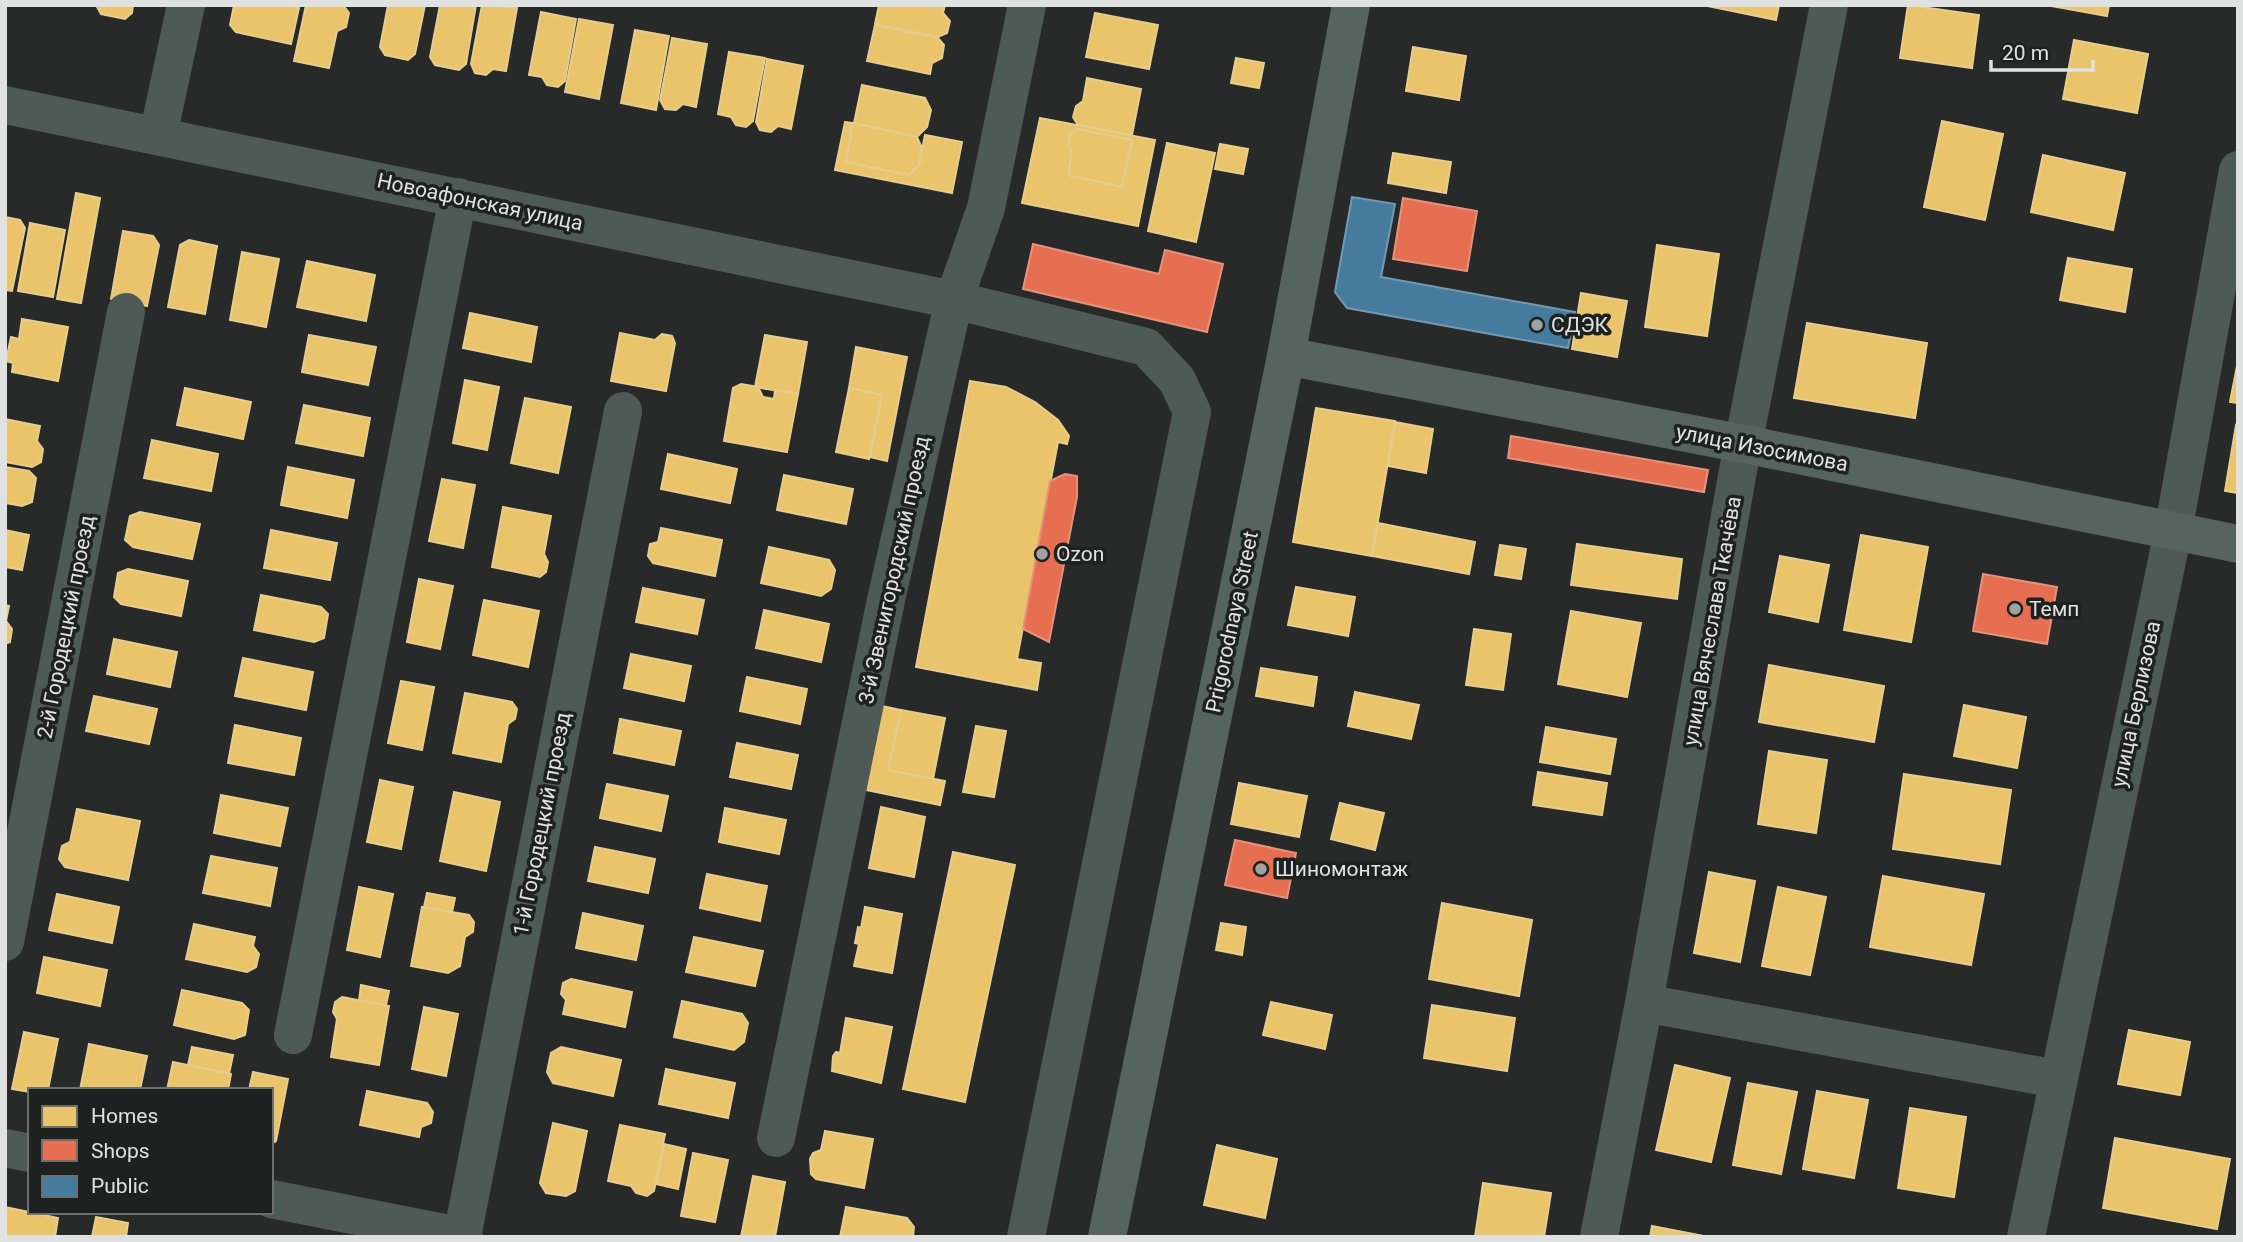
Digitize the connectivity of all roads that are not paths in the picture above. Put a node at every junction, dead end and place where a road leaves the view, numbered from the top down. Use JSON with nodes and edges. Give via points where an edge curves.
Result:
{"nodes":[{"id":1,"x":186,"y":5,"type":"edge"},
{"id":2,"x":1027,"y":5,"type":"edge"},
{"id":3,"x":1351,"y":5,"type":"edge"},
{"id":4,"x":1829,"y":5,"type":"edge"},
{"id":5,"x":5,"y":105,"type":"edge"},
{"id":6,"x":158,"y":136,"type":"junction"},
{"id":7,"x":2238,"y":170,"type":"edge"},
{"id":8,"x":458,"y":197,"type":"junction"},
{"id":9,"x":954,"y":300,"type":"junction"},
{"id":10,"x":126,"y":312,"type":"dead end"},
{"id":11,"x":1286,"y":356,"type":"junction"},
{"id":12,"x":623,"y":411,"type":"dead end"},
{"id":13,"x":1744,"y":444,"type":"junction"},
{"id":14,"x":2173,"y":532,"type":"junction"},
{"id":15,"x":2238,"y":544,"type":"edge"},
{"id":16,"x":5,"y":942,"type":"edge"},
{"id":17,"x":1644,"y":1003,"type":"junction"},
{"id":18,"x":293,"y":1035,"type":"dead end"},
{"id":19,"x":2057,"y":1079,"type":"junction"},
{"id":20,"x":776,"y":1138,"type":"dead end"},
{"id":21,"x":5,"y":1148,"type":"edge"},
{"id":22,"x":28,"y":1153,"type":"edge"},
{"id":23,"x":273,"y":1199,"type":"edge"},
{"id":24,"x":462,"y":1237,"type":"edge"},
{"id":25,"x":1026,"y":1237,"type":"edge"},
{"id":26,"x":1107,"y":1237,"type":"edge"},
{"id":27,"x":1599,"y":1237,"type":"edge"},
{"id":28,"x":2026,"y":1237,"type":"edge"}],
"edges":[{"from":1,"to":6,"type":"street"},
{"from":2,"to":9,"type":"street","name":"3-й Звенигородский проезд","via":[[986,208]]},
{"from":3,"to":11,"type":"street","name":"Prigorodnaya Street"},
{"from":4,"to":13,"type":"street","name":"улица Вячеслава Ткачёва"},
{"from":5,"to":6,"type":"street","name":"Новоафонская улица"},
{"from":6,"to":8,"type":"street","name":"Новоафонская улица"},
{"from":7,"to":14,"type":"street","name":"улица Берлизова"},
{"from":8,"to":9,"type":"street","name":"Новоафонская улица"},
{"from":8,"to":18,"type":"street"},
{"from":9,"to":20,"type":"street","name":"3-й Звенигородский проезд","via":[[886,600]]},
{"from":9,"to":25,"type":"street","name":"Новоафонская улица","via":[[1146,347],[1177,380],[1192,412]]},
{"from":10,"to":16,"type":"street","name":"2-й Городецкий проезд"},
{"from":11,"to":13,"type":"street","name":"улица Изосимова"},
{"from":11,"to":26,"type":"street","name":"Prigorodnaya Street"},
{"from":12,"to":24,"type":"street","name":"1-й Городецкий проезд"},
{"from":13,"to":14,"type":"street","name":"улица Изосимова"},
{"from":13,"to":17,"type":"street","name":"улица Вячеслава Ткачёва"},
{"from":14,"to":15,"type":"street","name":"улица Изосимова"},
{"from":14,"to":19,"type":"street","name":"улица Берлизова"},
{"from":17,"to":19,"type":"street"},
{"from":17,"to":27,"type":"street","name":"улица Вячеслава Ткачёва"},
{"from":19,"to":28,"type":"street","name":"улица Берлизова"},
{"from":21,"to":22,"type":"street"},
{"from":23,"to":24,"type":"street"}]}
